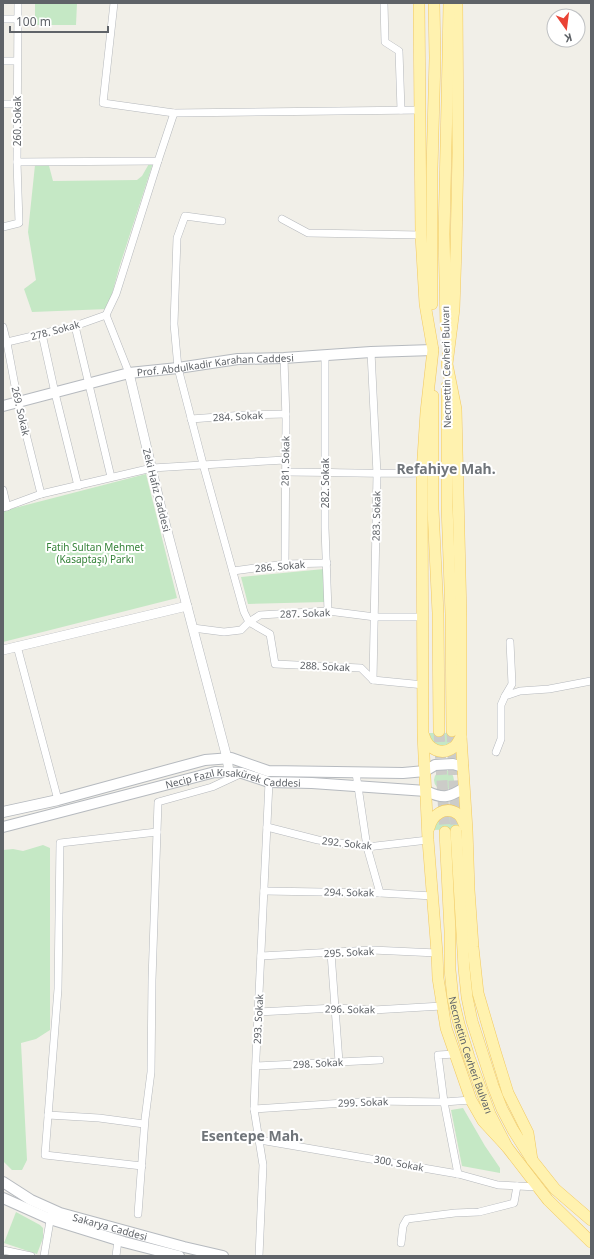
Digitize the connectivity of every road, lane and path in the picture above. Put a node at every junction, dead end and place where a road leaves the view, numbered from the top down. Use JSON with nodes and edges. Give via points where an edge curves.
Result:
{"nodes":[{"id":1,"x":18,"y":3,"type":"edge"},
{"id":2,"x":114,"y":3,"type":"edge"},
{"id":3,"x":384,"y":3,"type":"edge"},
{"id":4,"x":419,"y":3,"type":"edge"},
{"id":5,"x":434,"y":3,"type":"edge"},
{"id":6,"x":448,"y":3,"type":"edge"},
{"id":7,"x":457,"y":3,"type":"edge"},
{"id":8,"x":3,"y":19,"type":"edge"},
{"id":9,"x":17,"y":19,"type":"junction"},
{"id":10,"x":3,"y":61,"type":"edge"},
{"id":11,"x":18,"y":61,"type":"junction"},
{"id":12,"x":3,"y":104,"type":"edge"},
{"id":13,"x":17,"y":104,"type":"junction"},
{"id":14,"x":401,"y":110,"type":"junction"},
{"id":15,"x":421,"y":110,"type":"junction"},
{"id":16,"x":174,"y":113,"type":"junction"},
{"id":17,"x":158,"y":161,"type":"junction"},
{"id":18,"x":17,"y":162,"type":"junction"},
{"id":19,"x":282,"y":219,"type":"dead end"},
{"id":20,"x":222,"y":221,"type":"dead end"},
{"id":21,"x":3,"y":227,"type":"edge"},
{"id":22,"x":422,"y":235,"type":"junction"},
{"id":23,"x":106,"y":315,"type":"junction"},
{"id":24,"x":75,"y":326,"type":"junction"},
{"id":25,"x":3,"y":327,"type":"edge"},
{"id":26,"x":42,"y":334,"type":"junction"},
{"id":27,"x":5,"y":343,"type":"edge"},
{"id":28,"x":433,"y":350,"type":"junction"},
{"id":29,"x":371,"y":352,"type":"junction"},
{"id":30,"x":325,"y":355,"type":"junction"},
{"id":31,"x":284,"y":358,"type":"junction"},
{"id":32,"x":446,"y":364,"type":"junction"},
{"id":33,"x":178,"y":368,"type":"junction"},
{"id":34,"x":129,"y":373,"type":"junction"},
{"id":35,"x":88,"y":384,"type":"junction"},
{"id":36,"x":55,"y":393,"type":"junction"},
{"id":37,"x":18,"y":402,"type":"junction"},
{"id":38,"x":3,"y":406,"type":"edge"},
{"id":39,"x":286,"y":414,"type":"junction"},
{"id":40,"x":191,"y":419,"type":"junction"},
{"id":41,"x":285,"y":460,"type":"junction"},
{"id":42,"x":203,"y":464,"type":"junction"},
{"id":43,"x":152,"y":468,"type":"junction"},
{"id":44,"x":285,"y":472,"type":"junction"},
{"id":45,"x":326,"y":472,"type":"junction"},
{"id":46,"x":422,"y":473,"type":"junction"},
{"id":47,"x":377,"y":474,"type":"junction"},
{"id":48,"x":111,"y":477,"type":"junction"},
{"id":49,"x":78,"y":486,"type":"junction"},
{"id":50,"x":3,"y":490,"type":"edge"},
{"id":51,"x":41,"y":494,"type":"junction"},
{"id":52,"x":5,"y":507,"type":"edge"},
{"id":53,"x":327,"y":563,"type":"junction"},
{"id":54,"x":285,"y":564,"type":"junction"},
{"id":55,"x":232,"y":571,"type":"junction"},
{"id":56,"x":187,"y":606,"type":"junction"},
{"id":57,"x":328,"y":611,"type":"junction"},
{"id":58,"x":375,"y":617,"type":"junction"},
{"id":59,"x":423,"y":618,"type":"junction"},
{"id":60,"x":249,"y":622,"type":"junction"},
{"id":61,"x":193,"y":628,"type":"junction"},
{"id":62,"x":510,"y":642,"type":"dead end"},
{"id":63,"x":18,"y":646,"type":"junction"},
{"id":64,"x":3,"y":650,"type":"edge"},
{"id":65,"x":373,"y":680,"type":"junction"},
{"id":66,"x":591,"y":681,"type":"edge"},
{"id":67,"x":424,"y":685,"type":"junction"},
{"id":68,"x":505,"y":696,"type":"junction"},
{"id":69,"x":439,"y":731,"type":"tunnel mouth"},
{"id":70,"x":423,"y":734,"type":"junction"},
{"id":71,"x":457,"y":734,"type":"junction"},
{"id":72,"x":496,"y":752,"type":"dead end"},
{"id":73,"x":227,"y":758,"type":"junction"},
{"id":74,"x":463,"y":767,"type":"junction"},
{"id":75,"x":425,"y":771,"type":"junction"},
{"id":76,"x":229,"y":772,"type":"junction"},
{"id":77,"x":242,"y":773,"type":"junction"},
{"id":78,"x":356,"y":773,"type":"junction"},
{"id":79,"x":269,"y":782,"type":"junction"},
{"id":80,"x":358,"y":786,"type":"junction"},
{"id":81,"x":464,"y":788,"type":"junction"},
{"id":82,"x":426,"y":792,"type":"junction"},
{"id":83,"x":58,"y":800,"type":"junction"},
{"id":84,"x":3,"y":812,"type":"edge"},
{"id":85,"x":3,"y":827,"type":"edge"},
{"id":86,"x":267,"y":827,"type":"junction"},
{"id":87,"x":456,"y":831,"type":"junction"},
{"id":88,"x":156,"y":832,"type":"junction"},
{"id":89,"x":428,"y":836,"type":"junction"},
{"id":90,"x":368,"y":847,"type":"junction"},
{"id":91,"x":264,"y":891,"type":"junction"},
{"id":92,"x":380,"y":893,"type":"junction"},
{"id":93,"x":433,"y":896,"type":"junction"},
{"id":94,"x":331,"y":953,"type":"junction"},
{"id":95,"x":437,"y":953,"type":"junction"},
{"id":96,"x":261,"y":956,"type":"junction"},
{"id":97,"x":442,"y":1006,"type":"junction"},
{"id":98,"x":335,"y":1008,"type":"junction"},
{"id":99,"x":258,"y":1012,"type":"junction"},
{"id":100,"x":455,"y":1054,"type":"junction"},
{"id":101,"x":380,"y":1060,"type":"dead end"},
{"id":102,"x":339,"y":1062,"type":"junction"},
{"id":103,"x":256,"y":1066,"type":"junction"},
{"id":104,"x":471,"y":1100,"type":"junction"},
{"id":105,"x":444,"y":1102,"type":"junction"},
{"id":106,"x":254,"y":1109,"type":"junction"},
{"id":107,"x":48,"y":1115,"type":"junction"},
{"id":108,"x":144,"y":1124,"type":"junction"},
{"id":109,"x":260,"y":1140,"type":"junction"},
{"id":110,"x":507,"y":1147,"type":"junction"},
{"id":111,"x":142,"y":1166,"type":"junction"},
{"id":112,"x":458,"y":1174,"type":"junction"},
{"id":113,"x":3,"y":1182,"type":"edge"},
{"id":114,"x":517,"y":1186,"type":"junction"},
{"id":115,"x":537,"y":1187,"type":"junction"},
{"id":116,"x":3,"y":1198,"type":"edge"},
{"id":117,"x":51,"y":1214,"type":"junction"},
{"id":118,"x":138,"y":1214,"type":"dead end"},
{"id":119,"x":591,"y":1220,"type":"edge"},
{"id":120,"x":118,"y":1240,"type":"junction"},
{"id":121,"x":591,"y":1242,"type":"edge"},
{"id":122,"x":401,"y":1243,"type":"dead end"},
{"id":123,"x":3,"y":1250,"type":"edge"},
{"id":124,"x":31,"y":1256,"type":"edge"},
{"id":125,"x":44,"y":1256,"type":"edge"},
{"id":126,"x":116,"y":1256,"type":"edge"},
{"id":127,"x":179,"y":1256,"type":"edge"},
{"id":128,"x":224,"y":1256,"type":"edge"},
{"id":129,"x":259,"y":1256,"type":"edge"}],
"edges":[{"from":1,"to":9,"type":"street","name":"260. Sokak"},
{"from":2,"to":16,"type":"street","via":[[103,103]]},
{"from":3,"to":14,"type":"street","via":[[386,42],[399,51]]},
{"from":4,"to":15,"type":"main road"},
{"from":5,"to":28,"type":"main road","name":"Necmettin Cevheri Bulvarı","via":[[431,227]]},
{"from":6,"to":32,"type":"main road","name":"Necmettin Cevheri Bulvarı","via":[[444,234]]},
{"from":7,"to":32,"type":"main road","via":[[458,153],[454,309]]},
{"from":8,"to":9,"type":"street"},
{"from":9,"to":11,"type":"street","name":"260. Sokak"},
{"from":10,"to":11,"type":"street"},
{"from":11,"to":13,"type":"street","name":"260. Sokak"},
{"from":12,"to":13,"type":"street"},
{"from":13,"to":18,"type":"street","name":"260. Sokak"},
{"from":14,"to":15,"type":"street"},
{"from":14,"to":16,"type":"street"},
{"from":15,"to":22,"type":"main road"},
{"from":16,"to":17,"type":"street"},
{"from":17,"to":18,"type":"street"},
{"from":17,"to":23,"type":"street","via":[[116,294]]},
{"from":18,"to":21,"type":"street","name":"260. Sokak","via":[[18,223]]},
{"from":19,"to":22,"type":"street","via":[[308,233]]},
{"from":20,"to":33,"type":"street","via":[[185,216],[178,238],[174,324]]},
{"from":22,"to":28,"type":"main road","via":[[425,304]]},
{"from":23,"to":24,"type":"street","name":"278. Sokak"},
{"from":23,"to":34,"type":"street"},
{"from":24,"to":26,"type":"street","name":"278. Sokak"},
{"from":24,"to":35,"type":"street"},
{"from":25,"to":27,"type":"street","name":"269. Sokak"},
{"from":26,"to":27,"type":"street","name":"278. Sokak"},
{"from":26,"to":36,"type":"street"},
{"from":27,"to":37,"type":"street","name":"269. Sokak"},
{"from":28,"to":29,"type":"main road","name":"Prof. Abdulkadir Karahan Caddesi"},
{"from":28,"to":46,"type":"main road"},
{"from":28,"to":69,"type":"main road","name":"Necmettin Cevheri Bulvarı","via":[[433,509],[438,613]]},
{"from":29,"to":30,"type":"main road","name":"Prof. Abdulkadir Karahan Caddesi"},
{"from":29,"to":47,"type":"street","name":"283. Sokak"},
{"from":30,"to":31,"type":"main road","name":"Prof. Abdulkadir Karahan Caddesi"},
{"from":30,"to":45,"type":"street","name":"282. Sokak"},
{"from":31,"to":33,"type":"main road","name":"Prof. Abdulkadir Karahan Caddesi","via":[[238,359]]},
{"from":31,"to":39,"type":"street","name":"281. Sokak"},
{"from":32,"to":71,"type":"main road","name":"Necmettin Cevheri Bulvarı","via":[[447,506]]},
{"from":33,"to":34,"type":"main road","name":"Prof. Abdulkadir Karahan Caddesi"},
{"from":33,"to":40,"type":"street"},
{"from":34,"to":35,"type":"main road","name":"Prof. Abdulkadir Karahan Caddesi"},
{"from":34,"to":43,"type":"street","name":"Zeki Hafız Caddesi"},
{"from":35,"to":36,"type":"main road","name":"Prof. Abdulkadir Karahan Caddesi"},
{"from":35,"to":48,"type":"street"},
{"from":36,"to":37,"type":"main road","name":"Prof. Abdulkadir Karahan Caddesi"},
{"from":36,"to":49,"type":"street"},
{"from":37,"to":38,"type":"main road","name":"Prof. Abdulkadir Karahan Caddesi"},
{"from":37,"to":51,"type":"street","name":"269. Sokak"},
{"from":39,"to":40,"type":"street","name":"284. Sokak"},
{"from":39,"to":41,"type":"street","name":"281. Sokak"},
{"from":40,"to":42,"type":"street"},
{"from":41,"to":42,"type":"street"},
{"from":41,"to":44,"type":"street","name":"281. Sokak"},
{"from":42,"to":43,"type":"street"},
{"from":42,"to":55,"type":"street"},
{"from":43,"to":48,"type":"street"},
{"from":43,"to":56,"type":"street","name":"Zeki Hafız Caddesi"},
{"from":44,"to":45,"type":"street"},
{"from":44,"to":54,"type":"street","name":"281. Sokak"},
{"from":45,"to":47,"type":"street"},
{"from":45,"to":53,"type":"street","name":"282. Sokak"},
{"from":46,"to":47,"type":"street"},
{"from":46,"to":59,"type":"main road"},
{"from":47,"to":58,"type":"street","name":"283. Sokak"},
{"from":48,"to":49,"type":"street"},
{"from":49,"to":51,"type":"street"},
{"from":50,"to":52,"type":"street"},
{"from":51,"to":52,"type":"street"},
{"from":53,"to":54,"type":"street","name":"286. Sokak"},
{"from":53,"to":57,"type":"street","name":"282. Sokak"},
{"from":54,"to":55,"type":"street","name":"286. Sokak"},
{"from":55,"to":60,"type":"street"},
{"from":56,"to":61,"type":"street","name":"Zeki Hafız Caddesi"},
{"from":56,"to":63,"type":"street"},
{"from":57,"to":58,"type":"street","name":"287. Sokak"},
{"from":57,"to":60,"type":"street","name":"287. Sokak","via":[[260,615]]},
{"from":58,"to":59,"type":"street","name":"287. Sokak"},
{"from":58,"to":65,"type":"street","name":"283. Sokak"},
{"from":59,"to":67,"type":"main road"},
{"from":60,"to":61,"type":"street","name":"287. Sokak","via":[[241,630],[224,632]]},
{"from":60,"to":65,"type":"street","name":"288. Sokak","via":[[270,634],[275,664],[361,668]]},
{"from":61,"to":73,"type":"street","name":"Zeki Hafız Caddesi"},
{"from":62,"to":68,"type":"street","via":[[512,684]]},
{"from":63,"to":64,"type":"street"},
{"from":63,"to":83,"type":"street"},
{"from":65,"to":67,"type":"street"},
{"from":66,"to":68,"type":"street","via":[[549,689],[520,691]]},
{"from":67,"to":70,"type":"main road"},
{"from":68,"to":72,"type":"street","via":[[501,705],[501,739]]},
{"from":70,"to":71,"type":"main road","via":[[425,742],[433,750],[440,752],[454,747]]},
{"from":70,"to":75,"type":"main road"},
{"from":71,"to":74,"type":"main road","name":"Necmettin Cevheri Bulvarı"},
{"from":73,"to":76,"type":"street","name":"Zeki Hafız Caddesi"},
{"from":73,"to":78,"type":"main road","name":"Necip Fazıl Kısakürek Caddesi","via":[[268,771]]},
{"from":73,"to":83,"type":"main road","name":"Necip Fazıl Kısakürek Caddesi","via":[[205,760]]},
{"from":74,"to":75,"type":"main road","name":"Necip Fazıl Kısakürek Caddesi","via":[[453,764],[435,765]]},
{"from":74,"to":81,"type":"main road"},
{"from":75,"to":78,"type":"main road","name":"Necip Fazıl Kısakürek Caddesi"},
{"from":75,"to":82,"type":"main road"},
{"from":76,"to":77,"type":"main road","name":"Necip Fazıl Kısakürek Caddesi"},
{"from":76,"to":85,"type":"main road","name":"Necip Fazıl Kısakürek Caddesi","via":[[216,772]]},
{"from":77,"to":79,"type":"main road","name":"Necip Fazıl Kısakürek Caddesi"},
{"from":77,"to":88,"type":"street","via":[[212,787],[158,802]]},
{"from":78,"to":80,"type":"street"},
{"from":79,"to":80,"type":"main road","name":"Necip Fazıl Kısakürek Caddesi"},
{"from":79,"to":86,"type":"street","name":"293. Sokak"},
{"from":80,"to":82,"type":"main road","name":"Necip Fazıl Kısakürek Caddesi"},
{"from":80,"to":90,"type":"street"},
{"from":81,"to":82,"type":"main road","name":"Necip Fazıl Kısakürek Caddesi","via":[[452,796],[437,797]]},
{"from":81,"to":87,"type":"main road"},
{"from":82,"to":89,"type":"main road"},
{"from":83,"to":84,"type":"main road","name":"Necip Fazıl Kısakürek Caddesi"},
{"from":86,"to":90,"type":"street","name":"292. Sokak","via":[[318,840]]},
{"from":86,"to":91,"type":"street","name":"293. Sokak"},
{"from":87,"to":89,"type":"main road","via":[[462,819],[451,811],[441,812],[430,822]]},
{"from":87,"to":110,"type":"main road","name":"Necmettin Cevheri Bulvarı","via":[[450,931],[453,999],[471,1064],[490,1114]]},
{"from":87,"to":119,"type":"main road","name":"Necmettin Cevheri Bulvarı","via":[[467,997],[493,1086],[513,1130],[532,1160],[555,1189]]},
{"from":88,"to":107,"type":"street","via":[[60,843],[58,989]]},
{"from":88,"to":108,"type":"street","via":[[151,1072]]},
{"from":89,"to":90,"type":"street","name":"292. Sokak"},
{"from":89,"to":93,"type":"main road"},
{"from":90,"to":92,"type":"street"},
{"from":91,"to":92,"type":"street","name":"294. Sokak"},
{"from":91,"to":96,"type":"street","name":"293. Sokak"},
{"from":92,"to":93,"type":"street","name":"294. Sokak"},
{"from":93,"to":95,"type":"main road"},
{"from":94,"to":95,"type":"street","name":"295. Sokak","via":[[372,950]]},
{"from":94,"to":96,"type":"street","name":"295. Sokak"},
{"from":94,"to":98,"type":"street"},
{"from":95,"to":97,"type":"main road"},
{"from":96,"to":99,"type":"street","name":"293. Sokak"},
{"from":97,"to":98,"type":"street","name":"296. Sokak","via":[[373,1010]]},
{"from":97,"to":100,"type":"main road"},
{"from":98,"to":99,"type":"street","name":"296. Sokak"},
{"from":98,"to":102,"type":"street"},
{"from":99,"to":103,"type":"street","name":"293. Sokak"},
{"from":100,"to":104,"type":"main road"},
{"from":100,"to":105,"type":"street","via":[[438,1055]]},
{"from":101,"to":102,"type":"street","name":"298. Sokak"},
{"from":102,"to":103,"type":"street","name":"298. Sokak"},
{"from":103,"to":106,"type":"street","name":"293. Sokak"},
{"from":104,"to":105,"type":"street","name":"299. Sokak"},
{"from":104,"to":110,"type":"main road","via":[[483,1121]]},
{"from":105,"to":106,"type":"street","name":"299. Sokak","via":[[374,1101]]},
{"from":105,"to":112,"type":"street"},
{"from":106,"to":109,"type":"street","name":"293. Sokak"},
{"from":107,"to":108,"type":"street"},
{"from":107,"to":111,"type":"street","via":[[45,1155]]},
{"from":108,"to":111,"type":"street"},
{"from":109,"to":112,"type":"street","name":"300. Sokak"},
{"from":109,"to":129,"type":"street","name":"293. Sokak","via":[[264,1165]]},
{"from":110,"to":115,"type":"main road","name":"Necmettin Cevheri Bulvarı"},
{"from":111,"to":118,"type":"street"},
{"from":112,"to":114,"type":"street","name":"300. Sokak","via":[[498,1185]]},
{"from":113,"to":117,"type":"main road","name":"Sakarya Caddesi"},
{"from":114,"to":115,"type":"street","name":"300. Sokak"},
{"from":114,"to":122,"type":"street","via":[[514,1203],[479,1212],[407,1219],[403,1226]]},
{"from":115,"to":121,"type":"main road","name":"Necmettin Cevheri Bulvarı"},
{"from":116,"to":117,"type":"main road","name":"Sakarya Caddesi"},
{"from":117,"to":120,"type":"main road","name":"Sakarya Caddesi"},
{"from":117,"to":125,"type":"street"},
{"from":117,"to":128,"type":"main road","name":"Sakarya Caddesi","via":[[60,1213]]},
{"from":120,"to":126,"type":"street"},
{"from":120,"to":127,"type":"main road","name":"Sakarya Caddesi"},
{"from":123,"to":124,"type":"street"}]}
